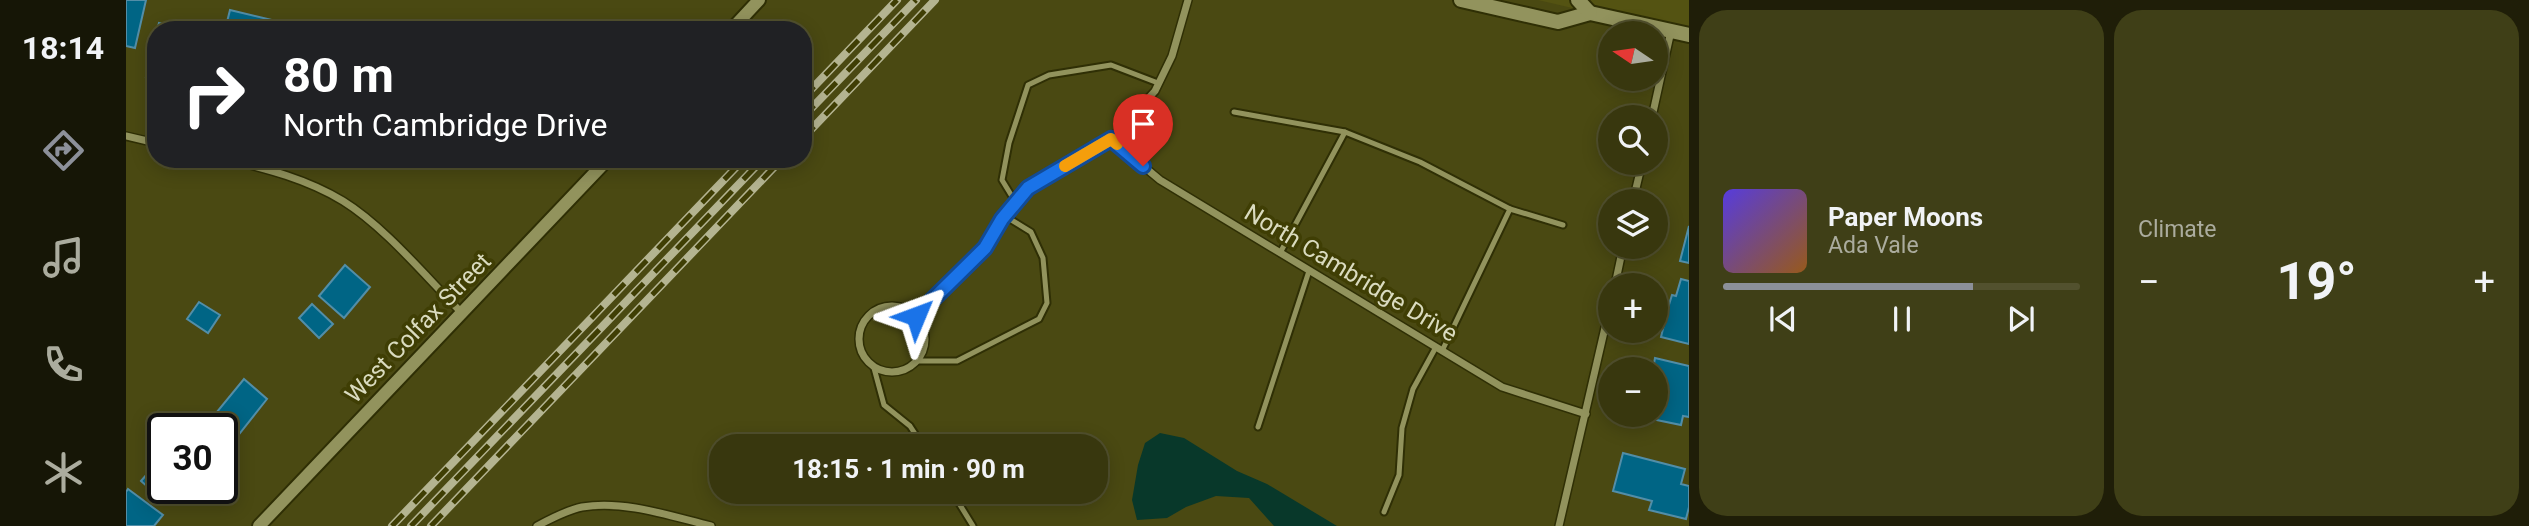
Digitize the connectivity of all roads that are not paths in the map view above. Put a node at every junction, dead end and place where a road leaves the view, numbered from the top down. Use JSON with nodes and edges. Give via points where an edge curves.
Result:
{"nodes":[{"id":1,"x":759,"y":0,"type":"edge"},
{"id":2,"x":1188,"y":0,"type":"edge"},
{"id":3,"x":1461,"y":0,"type":"edge"},
{"id":4,"x":1578,"y":0,"type":"edge"},
{"id":5,"x":1592,"y":7,"type":"edge"},
{"id":6,"x":740,"y":21,"type":"edge"},
{"id":7,"x":1671,"y":31,"type":"junction"},
{"id":8,"x":1689,"y":35,"type":"edge"},
{"id":9,"x":1158,"y":83,"type":"junction"},
{"id":10,"x":1655,"y":105,"type":"edge"},
{"id":11,"x":1234,"y":112,"type":"dead end"},
{"id":12,"x":1345,"y":132,"type":"junction"},
{"id":13,"x":126,"y":136,"type":"edge"},
{"id":14,"x":1111,"y":139,"type":"junction"},
{"id":15,"x":147,"y":141,"type":"edge"},
{"id":16,"x":265,"y":168,"type":"edge"},
{"id":17,"x":599,"y":168,"type":"edge"},
{"id":18,"x":1016,"y":202,"type":"junction"},
{"id":19,"x":1510,"y":209,"type":"junction"},
{"id":20,"x":1005,"y":216,"type":"junction"},
{"id":21,"x":1563,"y":225,"type":"dead end"},
{"id":22,"x":1280,"y":253,"type":"junction"},
{"id":23,"x":1310,"y":271,"type":"junction"},
{"id":24,"x":461,"y":312,"type":"junction"},
{"id":25,"x":916,"y":316,"type":"junction"},
{"id":26,"x":1602,"y":343,"type":"edge"},
{"id":27,"x":1439,"y":349,"type":"junction"},
{"id":28,"x":918,"y":361,"type":"junction"},
{"id":29,"x":874,"y":368,"type":"junction"},
{"id":30,"x":1586,"y":414,"type":"junction"},
{"id":31,"x":1258,"y":427,"type":"dead end"},
{"id":32,"x":915,"y":434,"type":"edge"},
{"id":33,"x":959,"y":504,"type":"edge"},
{"id":34,"x":1384,"y":512,"type":"dead end"},
{"id":35,"x":259,"y":526,"type":"edge"},
{"id":36,"x":537,"y":526,"type":"edge"},
{"id":37,"x":711,"y":526,"type":"edge"},
{"id":38,"x":973,"y":526,"type":"edge"},
{"id":39,"x":1559,"y":526,"type":"edge"}],
"edges":[{"from":1,"to":6,"type":"street"},
{"from":2,"to":9,"type":"street","via":[[1172,56]]},
{"from":3,"to":5,"type":"main road","via":[[1558,22]]},
{"from":4,"to":5,"type":"main road"},
{"from":5,"to":7,"type":"main road"},
{"from":7,"to":8,"type":"main road"},
{"from":7,"to":10,"type":"street"},
{"from":9,"to":14,"type":"street"},
{"from":9,"to":18,"type":"lane","via":[[1111,65],[1049,75],[1028,85],[1002,180]]},
{"from":11,"to":12,"type":"lane"},
{"from":12,"to":19,"type":"lane","via":[[1420,163]]},
{"from":12,"to":22,"type":"lane"},
{"from":13,"to":15,"type":"street"},
{"from":14,"to":18,"type":"street","via":[[1028,188]]},
{"from":14,"to":22,"type":"street","name":"North Cambridge Drive","via":[[1160,180]]},
{"from":16,"to":24,"type":"street","via":[[343,201],[385,235]]},
{"from":17,"to":24,"type":"street","name":"West Colfax Street"},
{"from":18,"to":20,"type":"street"},
{"from":19,"to":21,"type":"lane"},
{"from":19,"to":27,"type":"lane"},
{"from":20,"to":25,"type":"street","via":[[985,248]]},
{"from":20,"to":28,"type":"lane","via":[[1031,232],[1044,258],[1048,303],[1039,319],[957,361]]},
{"from":22,"to":23,"type":"street","name":"North Cambridge Drive"},
{"from":23,"to":27,"type":"street","name":"North Cambridge Drive"},
{"from":23,"to":31,"type":"lane"},
{"from":24,"to":35,"type":"street","name":"West Colfax Street"},
{"from":25,"to":28,"type":"street","via":[[926,338]]},
{"from":25,"to":29,"type":"street","via":[[891,305],[864,320],[858,340]]},
{"from":26,"to":30,"type":"street"},
{"from":27,"to":30,"type":"street","name":"North Cambridge Drive","via":[[1502,387]]},
{"from":27,"to":34,"type":"lane","via":[[1413,389],[1402,428],[1399,475]]},
{"from":28,"to":29,"type":"street","via":[[907,370],[892,373]]},
{"from":29,"to":32,"type":"lane","via":[[884,405]]},
{"from":30,"to":39,"type":"street"},
{"from":33,"to":38,"type":"lane"},
{"from":36,"to":37,"type":"street","via":[[581,507],[609,506]]}]}
